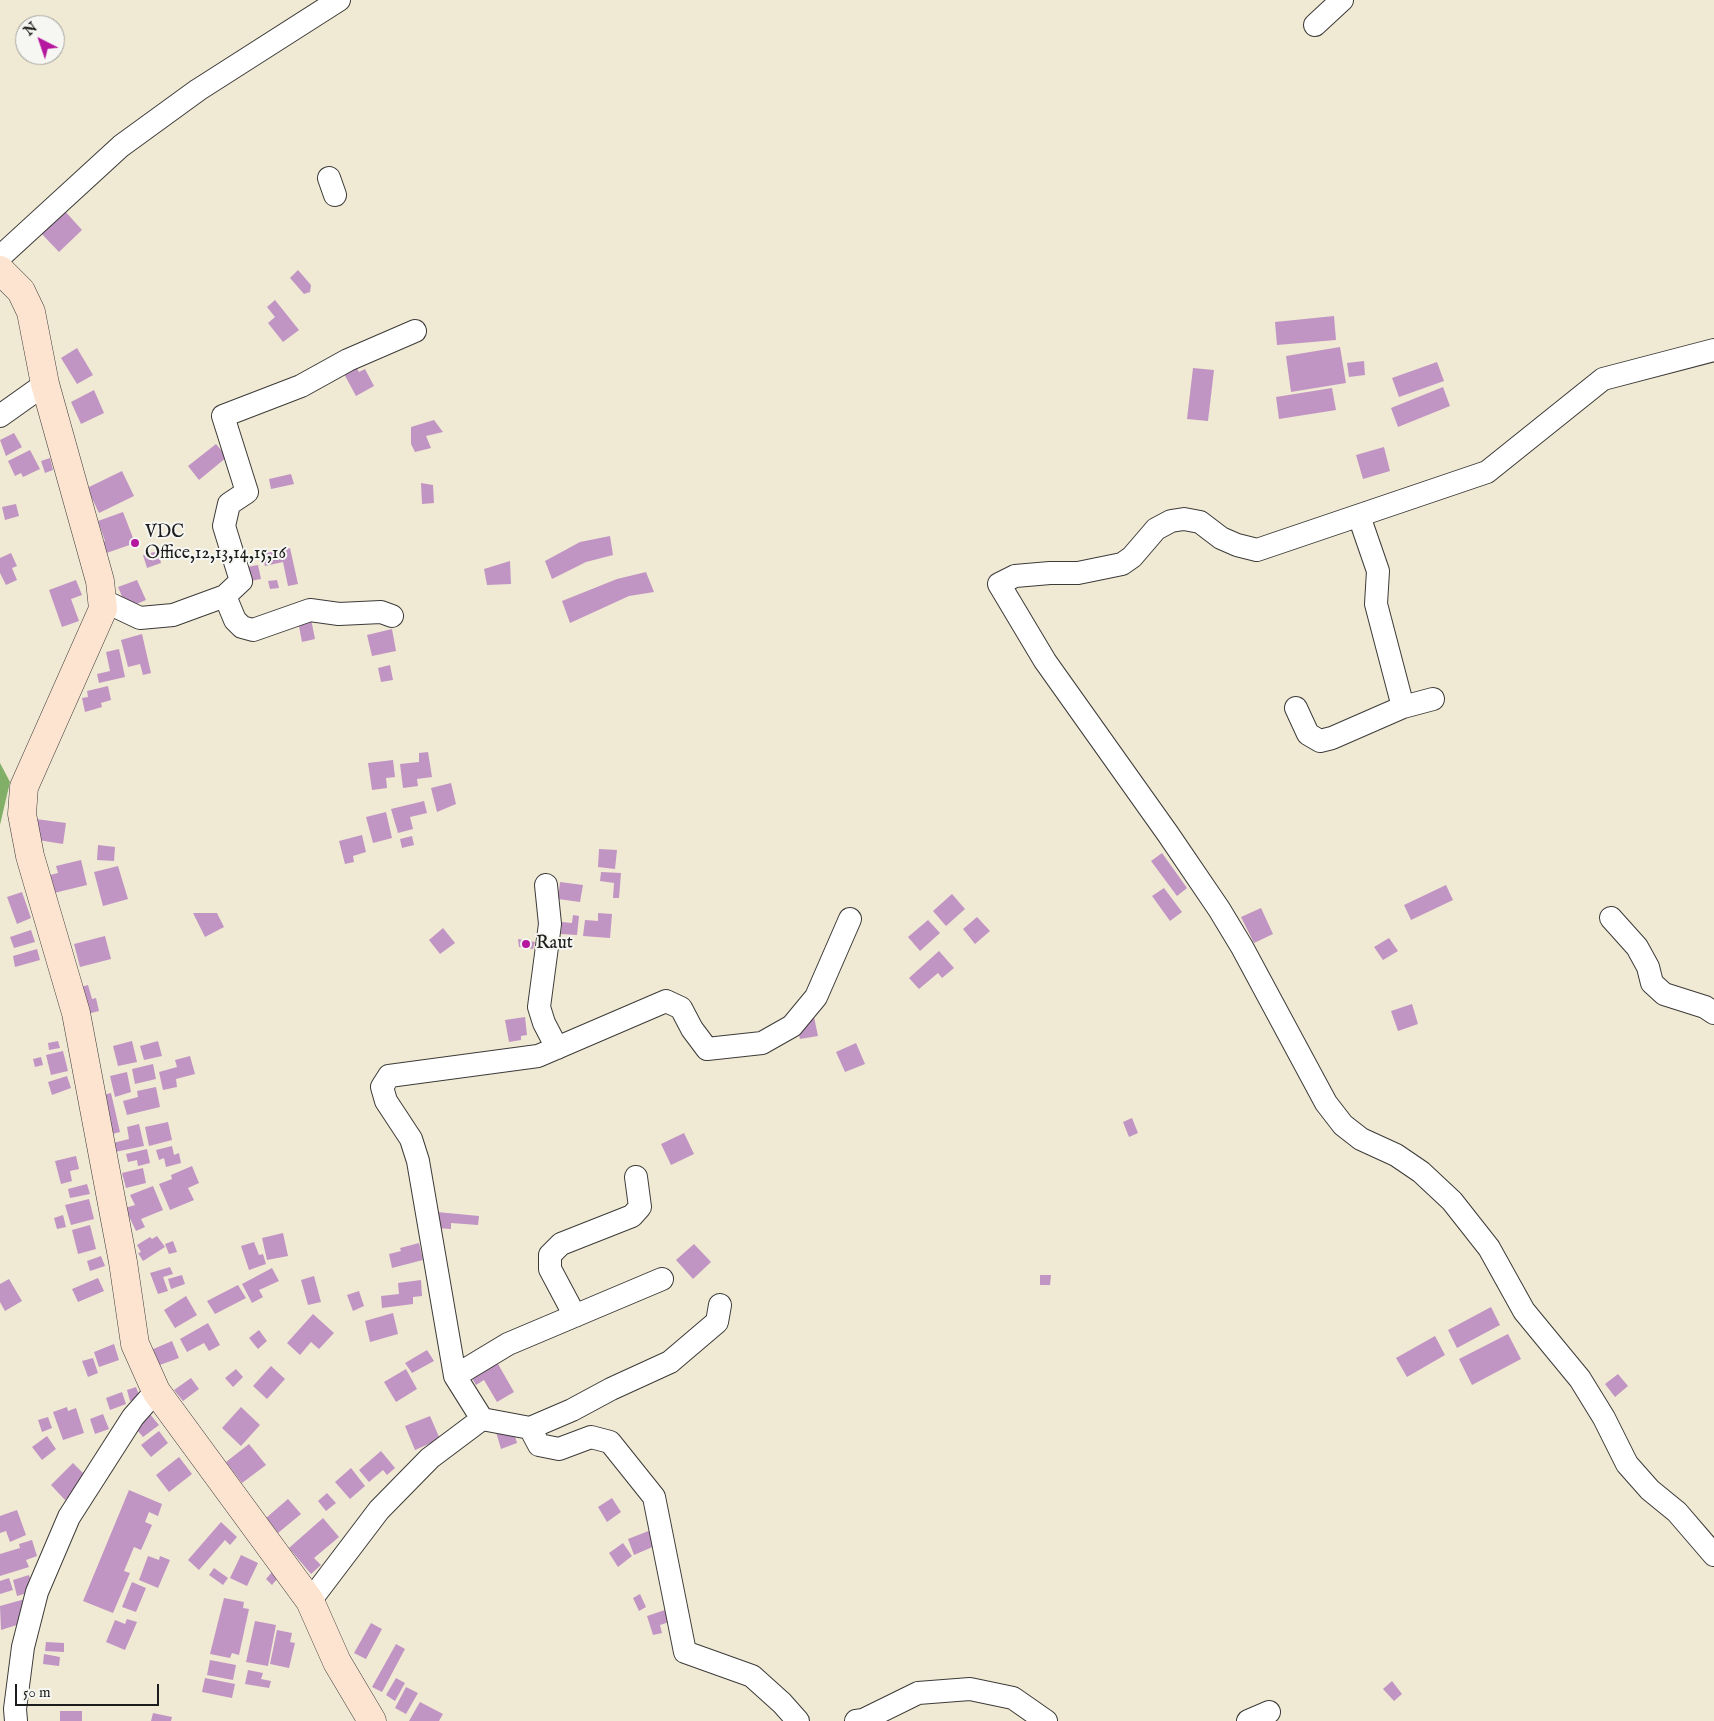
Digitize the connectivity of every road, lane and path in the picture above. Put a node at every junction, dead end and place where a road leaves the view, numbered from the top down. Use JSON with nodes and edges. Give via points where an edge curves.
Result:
{"nodes":[{"id":1,"x":339,"y":0,"type":"edge"},
{"id":2,"x":1342,"y":0,"type":"edge"},
{"id":3,"x":1315,"y":25,"type":"dead end"},
{"id":4,"x":0,"y":258,"type":"edge"},
{"id":5,"x":0,"y":270,"type":"edge"},
{"id":6,"x":415,"y":331,"type":"dead end"},
{"id":7,"x":1714,"y":350,"type":"edge"},
{"id":8,"x":45,"y":384,"type":"junction"},
{"id":9,"x":0,"y":416,"type":"edge"},
{"id":10,"x":1358,"y":516,"type":"junction"},
{"id":11,"x":225,"y":596,"type":"junction"},
{"id":12,"x":102,"y":600,"type":"junction"},
{"id":13,"x":392,"y":616,"type":"dead end"},
{"id":14,"x":1434,"y":699,"type":"dead end"},
{"id":15,"x":1403,"y":707,"type":"junction"},
{"id":16,"x":1296,"y":708,"type":"dead end"},
{"id":17,"x":546,"y":885,"type":"dead end"},
{"id":18,"x":1611,"y":918,"type":"dead end"},
{"id":19,"x":850,"y":919,"type":"dead end"},
{"id":20,"x":1714,"y":1013,"type":"edge"},
{"id":21,"x":557,"y":1048,"type":"junction"},
{"id":22,"x":636,"y":1177,"type":"dead end"},
{"id":23,"x":662,"y":1279,"type":"dead end"},
{"id":24,"x":720,"y":1305,"type":"dead end"},
{"id":25,"x":575,"y":1316,"type":"junction"},
{"id":26,"x":455,"y":1376,"type":"junction"},
{"id":27,"x":156,"y":1391,"type":"junction"},
{"id":28,"x":482,"y":1419,"type":"junction"},
{"id":29,"x":530,"y":1428,"type":"junction"},
{"id":30,"x":1714,"y":1555,"type":"edge"},
{"id":31,"x":310,"y":1601,"type":"junction"},
{"id":32,"x":1269,"y":1712,"type":"dead end"},
{"id":33,"x":16,"y":1721,"type":"edge"},
{"id":34,"x":372,"y":1721,"type":"edge"},
{"id":35,"x":798,"y":1721,"type":"edge"},
{"id":36,"x":856,"y":1721,"type":"edge"},
{"id":37,"x":1046,"y":1721,"type":"edge"},
{"id":38,"x":1248,"y":1721,"type":"edge"}],
"edges":[{"from":1,"to":4,"type":"street","via":[[198,90],[122,146]]},
{"from":2,"to":3,"type":"street"},
{"from":5,"to":8,"type":"main road","via":[[21,291],[31,312]]},
{"from":6,"to":11,"type":"street","via":[[348,360],[301,386],[223,416],[247,492],[229,504],[224,526],[241,581]]},
{"from":7,"to":10,"type":"street","via":[[1603,380],[1487,472]]},
{"from":8,"to":9,"type":"street"},
{"from":8,"to":12,"type":"main road","via":[[100,582]]},
{"from":10,"to":15,"type":"street","via":[[1378,571],[1376,604]]},
{"from":10,"to":30,"type":"street","via":[[1256,550],[1221,538],[1200,522],[1171,521],[1156,529],[1122,564],[1078,574],[1015,576],[999,584],[1045,661],[1219,910],[1326,1102],[1343,1125],[1396,1154],[1452,1201],[1489,1248],[1524,1310],[1580,1379],[1627,1464],[1650,1490],[1677,1512]]},
{"from":11,"to":12,"type":"street","via":[[173,615],[140,618]]},
{"from":11,"to":13,"type":"street","via":[[236,620],[242,627],[253,630],[310,610],[340,614],[381,612]]},
{"from":12,"to":27,"type":"main road","via":[[103,609],[94,634],[24,787],[22,814],[30,856],[76,1012],[123,1262],[135,1344]]},
{"from":14,"to":15,"type":"street"},
{"from":15,"to":16,"type":"street","via":[[1332,738],[1320,740],[1308,734]]},
{"from":17,"to":21,"type":"street","via":[[550,924],[539,1007]]},
{"from":18,"to":20,"type":"street","via":[[1637,947],[1652,984],[1664,994]]},
{"from":19,"to":21,"type":"street","via":[[816,997],[792,1026],[762,1043],[707,1049],[682,1008],[666,1001]]},
{"from":21,"to":26,"type":"street","via":[[538,1056],[389,1076],[382,1087],[386,1101],[412,1138],[418,1161]]},
{"from":22,"to":25,"type":"street","via":[[640,1207],[632,1216],[561,1244],[550,1254],[550,1270]]},
{"from":23,"to":25,"type":"street"},
{"from":24,"to":29,"type":"street","via":[[717,1322],[670,1362]]},
{"from":25,"to":26,"type":"street","via":[[508,1344]]},
{"from":26,"to":28,"type":"street"},
{"from":27,"to":31,"type":"main road"},
{"from":27,"to":33,"type":"street","via":[[133,1417],[69,1517],[37,1592],[23,1647]]},
{"from":28,"to":29,"type":"street"},
{"from":28,"to":31,"type":"street","via":[[430,1458],[379,1510]]},
{"from":29,"to":35,"type":"street","via":[[539,1445],[559,1449],[592,1438],[610,1442],[654,1497],[685,1652],[752,1676]]},
{"from":31,"to":34,"type":"main road","via":[[338,1662]]},
{"from":32,"to":38,"type":"street"},
{"from":36,"to":37,"type":"street","via":[[918,1693],[970,1689],[1013,1698]]}]}
